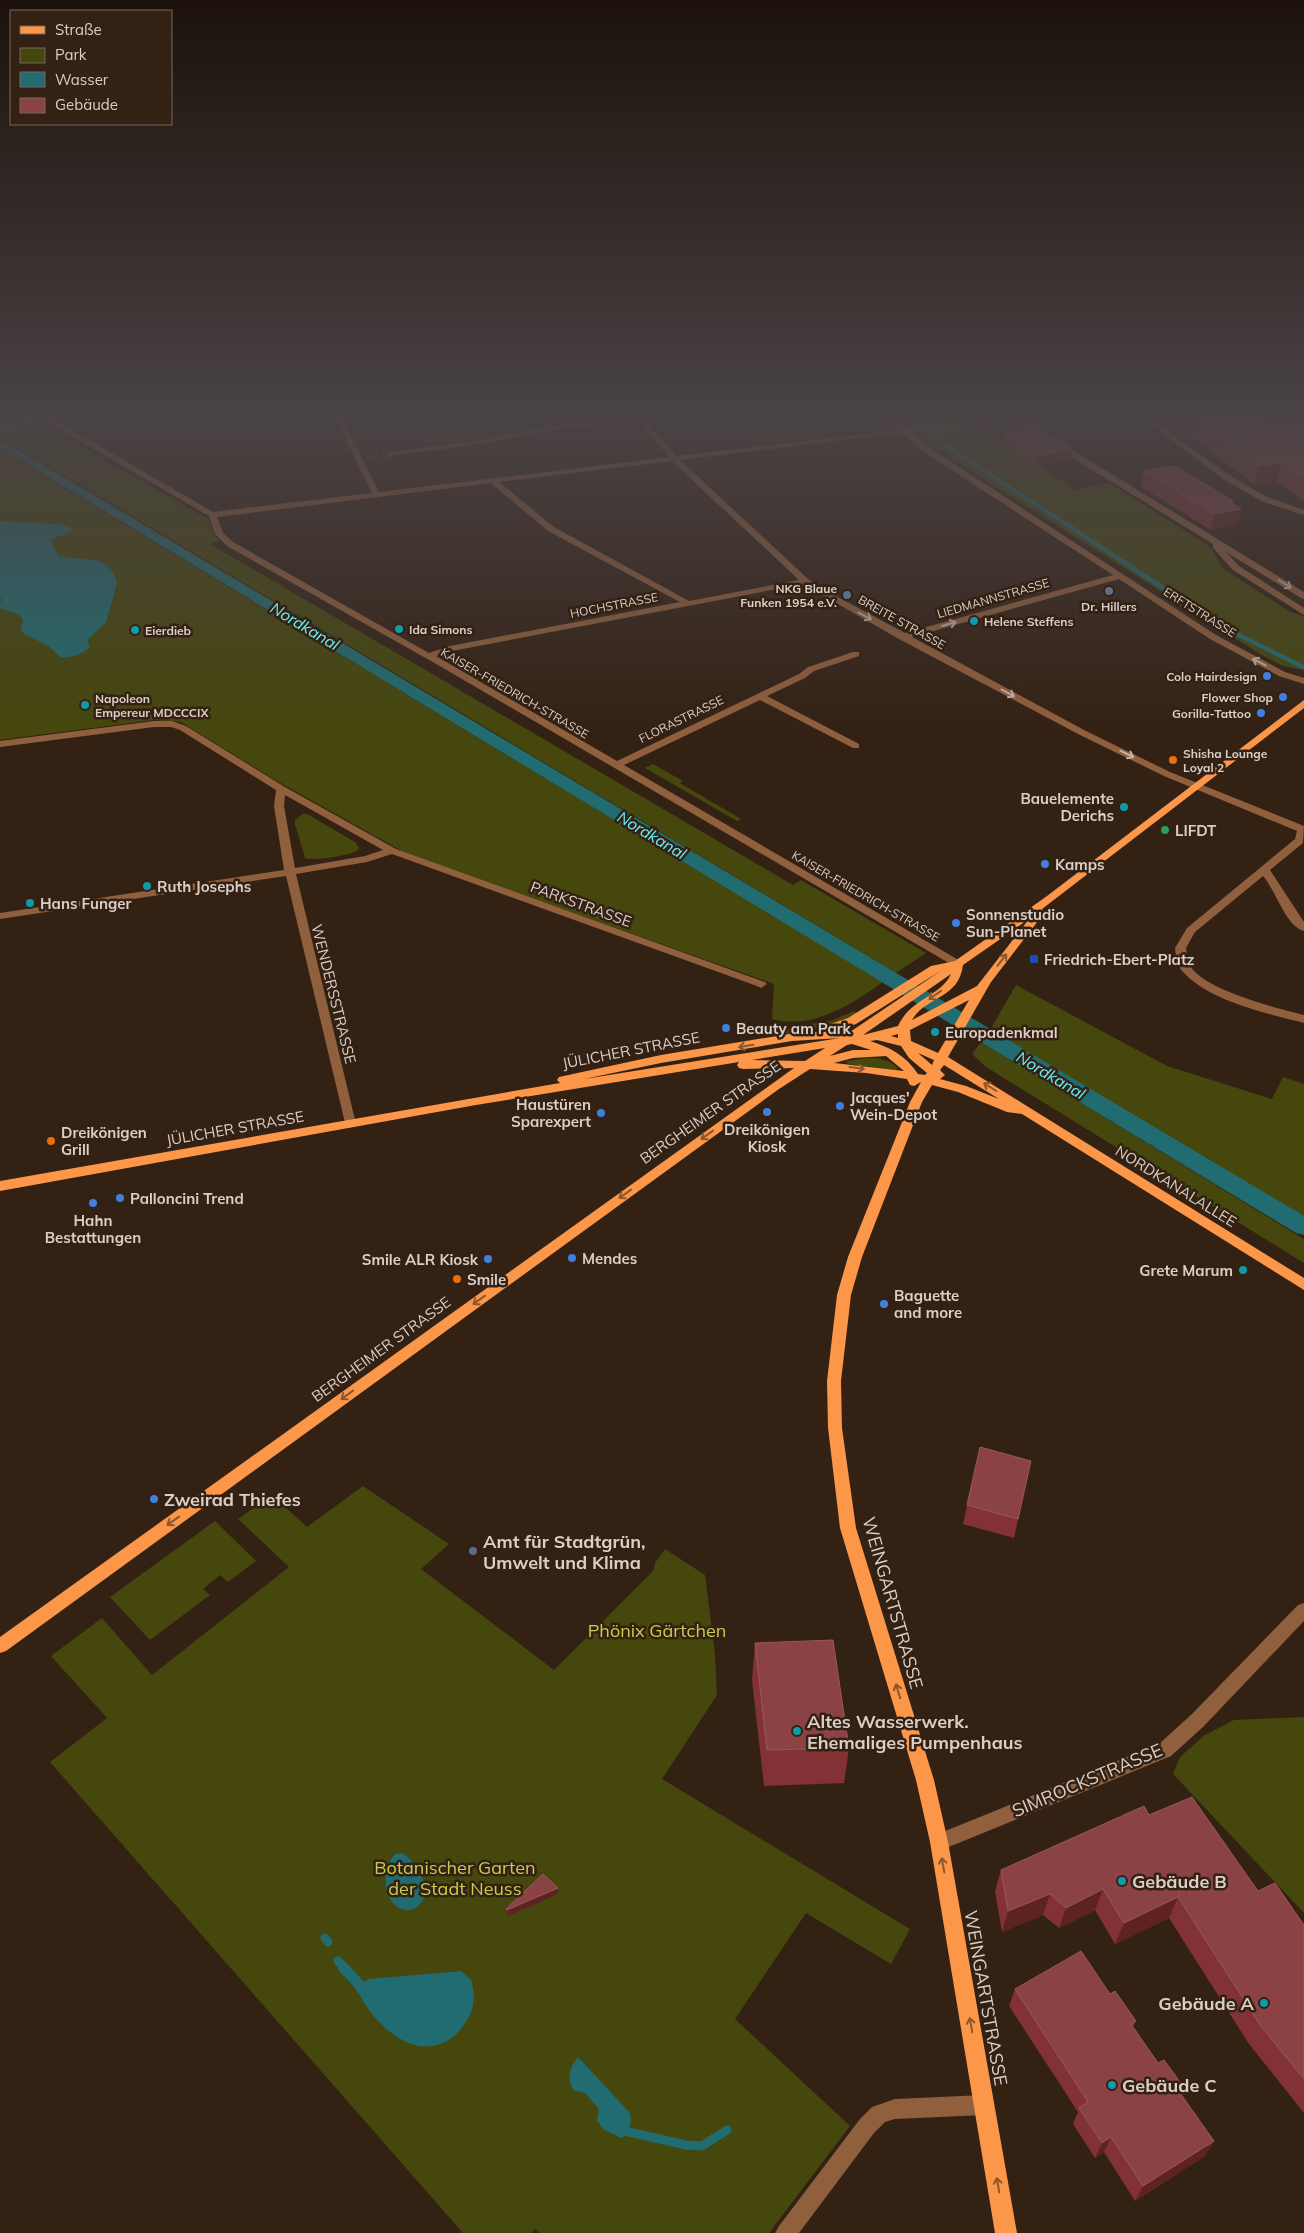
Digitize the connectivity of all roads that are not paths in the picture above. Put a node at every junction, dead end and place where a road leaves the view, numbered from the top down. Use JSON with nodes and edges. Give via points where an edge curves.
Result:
{"nodes":[{"id":1,"x":215,"y":522,"type":"edge"},
{"id":2,"x":543,"y":522,"type":"edge"},
{"id":3,"x":742,"y":522,"type":"edge"},
{"id":4,"x":1038,"y":522,"type":"edge"},
{"id":5,"x":1180,"y":522,"type":"edge"},
{"id":6,"x":1212,"y":542,"type":"junction"},
{"id":7,"x":1120,"y":576,"type":"junction"},
{"id":8,"x":805,"y":581,"type":"junction"},
{"id":9,"x":1304,"y":596,"type":"edge"},
{"id":10,"x":689,"y":604,"type":"junction"},
{"id":11,"x":1304,"y":612,"type":"edge"},
{"id":12,"x":902,"y":637,"type":"junction"},
{"id":13,"x":856,"y":654,"type":"dead end"},
{"id":14,"x":428,"y":656,"type":"junction"},
{"id":15,"x":1304,"y":681,"type":"edge"},
{"id":16,"x":759,"y":696,"type":"junction"},
{"id":17,"x":1304,"y":703,"type":"edge"},
{"id":18,"x":0,"y":744,"type":"edge"},
{"id":19,"x":856,"y":746,"type":"dead end"},
{"id":20,"x":615,"y":766,"type":"junction"},
{"id":21,"x":1197,"y":786,"type":"junction"},
{"id":22,"x":281,"y":789,"type":"junction"},
{"id":23,"x":1303,"y":830,"type":"edge"},
{"id":24,"x":392,"y":851,"type":"junction"},
{"id":25,"x":1264,"y":870,"type":"junction"},
{"id":26,"x":290,"y":872,"type":"junction"},
{"id":27,"x":1051,"y":898,"type":"junction"},
{"id":28,"x":0,"y":916,"type":"edge"},
{"id":29,"x":1304,"y":928,"type":"edge"},
{"id":30,"x":958,"y":964,"type":"junction"},
{"id":31,"x":761,"y":984,"type":"dead end"},
{"id":32,"x":970,"y":999,"type":"junction"},
{"id":33,"x":1304,"y":1019,"type":"edge"},
{"id":34,"x":902,"y":1029,"type":"junction"},
{"id":35,"x":877,"y":1036,"type":"junction"},
{"id":36,"x":851,"y":1037,"type":"junction"},
{"id":37,"x":794,"y":1038,"type":"junction"},
{"id":38,"x":905,"y":1043,"type":"junction"},
{"id":39,"x":889,"y":1053,"type":"junction"},
{"id":40,"x":913,"y":1054,"type":"junction"},
{"id":41,"x":937,"y":1057,"type":"junction"},
{"id":42,"x":808,"y":1065,"type":"junction"},
{"id":43,"x":930,"y":1076,"type":"junction"},
{"id":44,"x":914,"y":1078,"type":"junction"},
{"id":45,"x":616,"y":1079,"type":"junction"},
{"id":46,"x":476,"y":1101,"type":"junction"},
{"id":47,"x":916,"y":1102,"type":"junction"},
{"id":48,"x":1031,"y":1115,"type":"junction"},
{"id":49,"x":350,"y":1124,"type":"junction"},
{"id":50,"x":0,"y":1186,"type":"edge"},
{"id":51,"x":1304,"y":1285,"type":"edge"},
{"id":52,"x":1304,"y":1610,"type":"edge"},
{"id":53,"x":0,"y":1646,"type":"edge"},
{"id":54,"x":939,"y":1842,"type":"junction"},
{"id":55,"x":984,"y":2105,"type":"junction"},
{"id":56,"x":786,"y":2233,"type":"edge"},
{"id":57,"x":1006,"y":2233,"type":"edge"}],
"edges":[{"from":1,"to":14,"type":"street","name":"KAISER-FRIEDRICH-STRASSE","via":[[219,534],[230,544]]},
{"from":2,"to":10,"type":"street"},
{"from":3,"to":8,"type":"street","name":"BREITE STRASSE"},
{"from":4,"to":7,"type":"street","name":"ERFTSTRASSE"},
{"from":5,"to":6,"type":"street"},
{"from":6,"to":9,"type":"street","one_way":true,"via":[[1238,554]]},
{"from":6,"to":11,"type":"street","via":[[1236,568]]},
{"from":12,"to":7,"type":"street","name":"LIEDMANNSTRASSE","one_way":true},
{"from":15,"to":7,"type":"street","name":"ERFTSTRASSE","one_way":true,"via":[[1282,674],[1213,637]]},
{"from":8,"to":10,"type":"street","name":"HOCHSTRASSE"},
{"from":8,"to":12,"type":"street","name":"BREITE STRASSE","one_way":true},
{"from":10,"to":14,"type":"street","name":"HOCHSTRASSE","via":[[450,649]]},
{"from":12,"to":21,"type":"street","name":"BREITE STRASSE","one_way":true,"via":[[1083,733]]},
{"from":13,"to":16,"type":"street","name":"FLORASTRASSE","via":[[811,668],[802,676]]},
{"from":14,"to":20,"type":"street","name":"KAISER-FRIEDRICH-STRASSE"},
{"from":16,"to":19,"type":"street"},
{"from":16,"to":20,"type":"street","name":"FLORASTRASSE"},
{"from":17,"to":21,"type":"main road"},
{"from":18,"to":22,"type":"street","name":"PARKSTRASSE","via":[[172,724]]},
{"from":20,"to":30,"type":"street","name":"KAISER-FRIEDRICH-STRASSE"},
{"from":21,"to":23,"type":"street","name":"BREITE STRASSE"},
{"from":21,"to":27,"type":"main road"},
{"from":22,"to":24,"type":"street","name":"PARKSTRASSE"},
{"from":22,"to":26,"type":"street","name":"WENDERSSTRASSE","via":[[279,806]]},
{"from":23,"to":25,"type":"street","via":[[1299,841]]},
{"from":24,"to":26,"type":"street","via":[[367,859]]},
{"from":24,"to":31,"type":"street","name":"PARKSTRASSE"},
{"from":25,"to":29,"type":"street","via":[[1276,885],[1289,912]]},
{"from":25,"to":33,"type":"street","via":[[1191,930],[1180,944],[1179,956],[1190,973],[1211,988]]},
{"from":26,"to":28,"type":"street"},
{"from":26,"to":49,"type":"street","name":"WENDERSSTRASSE"},
{"from":27,"to":30,"type":"main road"},
{"from":32,"to":27,"type":"main road","one_way":true},
{"from":30,"to":34,"type":"main road","one_way":true,"via":[[959,973],[952,984],[908,1015]]},
{"from":30,"to":36,"type":"main road"},
{"from":30,"to":37,"type":"main road","via":[[935,968],[852,1021]]},
{"from":32,"to":34,"type":"main road"},
{"from":32,"to":41,"type":"main road","via":[[956,1030]]},
{"from":34,"to":35,"type":"main road"},
{"from":34,"to":38,"type":"main road"},
{"from":35,"to":36,"type":"main road"},
{"from":35,"to":38,"type":"main road"},
{"from":36,"to":37,"type":"main road","via":[[822,1035]]},
{"from":36,"to":39,"type":"main road"},
{"from":36,"to":42,"type":"main road"},
{"from":36,"to":45,"type":"main road","name":"JÜLICHER STRASSE"},
{"from":37,"to":46,"type":"main road","name":"JÜLICHER STRASSE","one_way":true,"via":[[608,1069]]},
{"from":38,"to":40,"type":"main road"},
{"from":38,"to":41,"type":"main road"},
{"from":39,"to":40,"type":"main road"},
{"from":39,"to":42,"type":"main road","via":[[853,1054]]},
{"from":39,"to":44,"type":"main road","via":[[904,1064]]},
{"from":40,"to":41,"type":"main road"},
{"from":40,"to":43,"type":"main road"},
{"from":41,"to":43,"type":"main road"},
{"from":48,"to":41,"type":"main road","name":"NORDKANALALLEE","one_way":true},
{"from":42,"to":44,"type":"main road","name":"NORDKANALALLEE","one_way":true,"via":[[842,1066]]},
{"from":42,"to":45,"type":"main road","via":[[750,1064],[634,1083]]},
{"from":42,"to":53,"type":"main road","name":"BERGHEIMER STRASSE","one_way":true},
{"from":43,"to":44,"type":"main road","name":"NORDKANALALLEE"},
{"from":43,"to":47,"type":"main road","name":"WEINGARTSTRASSE"},
{"from":43,"to":48,"type":"main road","name":"NORDKANALALLEE"},
{"from":44,"to":47,"type":"main road"},
{"from":45,"to":46,"type":"main road","name":"JÜLICHER STRASSE"},
{"from":46,"to":49,"type":"main road","name":"JÜLICHER STRASSE"},
{"from":54,"to":47,"type":"main road","name":"WEINGARTSTRASSE","one_way":true,"via":[[925,1780],[848,1528],[835,1428],[834,1381],[844,1295],[855,1257]]},
{"from":48,"to":51,"type":"main road","name":"NORDKANALALLEE"},
{"from":49,"to":50,"type":"main road","name":"JÜLICHER STRASSE"},
{"from":52,"to":54,"type":"street","name":"SIMROCKSTRASSE","via":[[1165,1750]]},
{"from":55,"to":54,"type":"main road","name":"WEINGARTSTRASSE","one_way":true},
{"from":55,"to":56,"type":"street","via":[[895,2109],[879,2114]]},
{"from":57,"to":55,"type":"main road","name":"WEINGARTSTRASSE","one_way":true}]}
